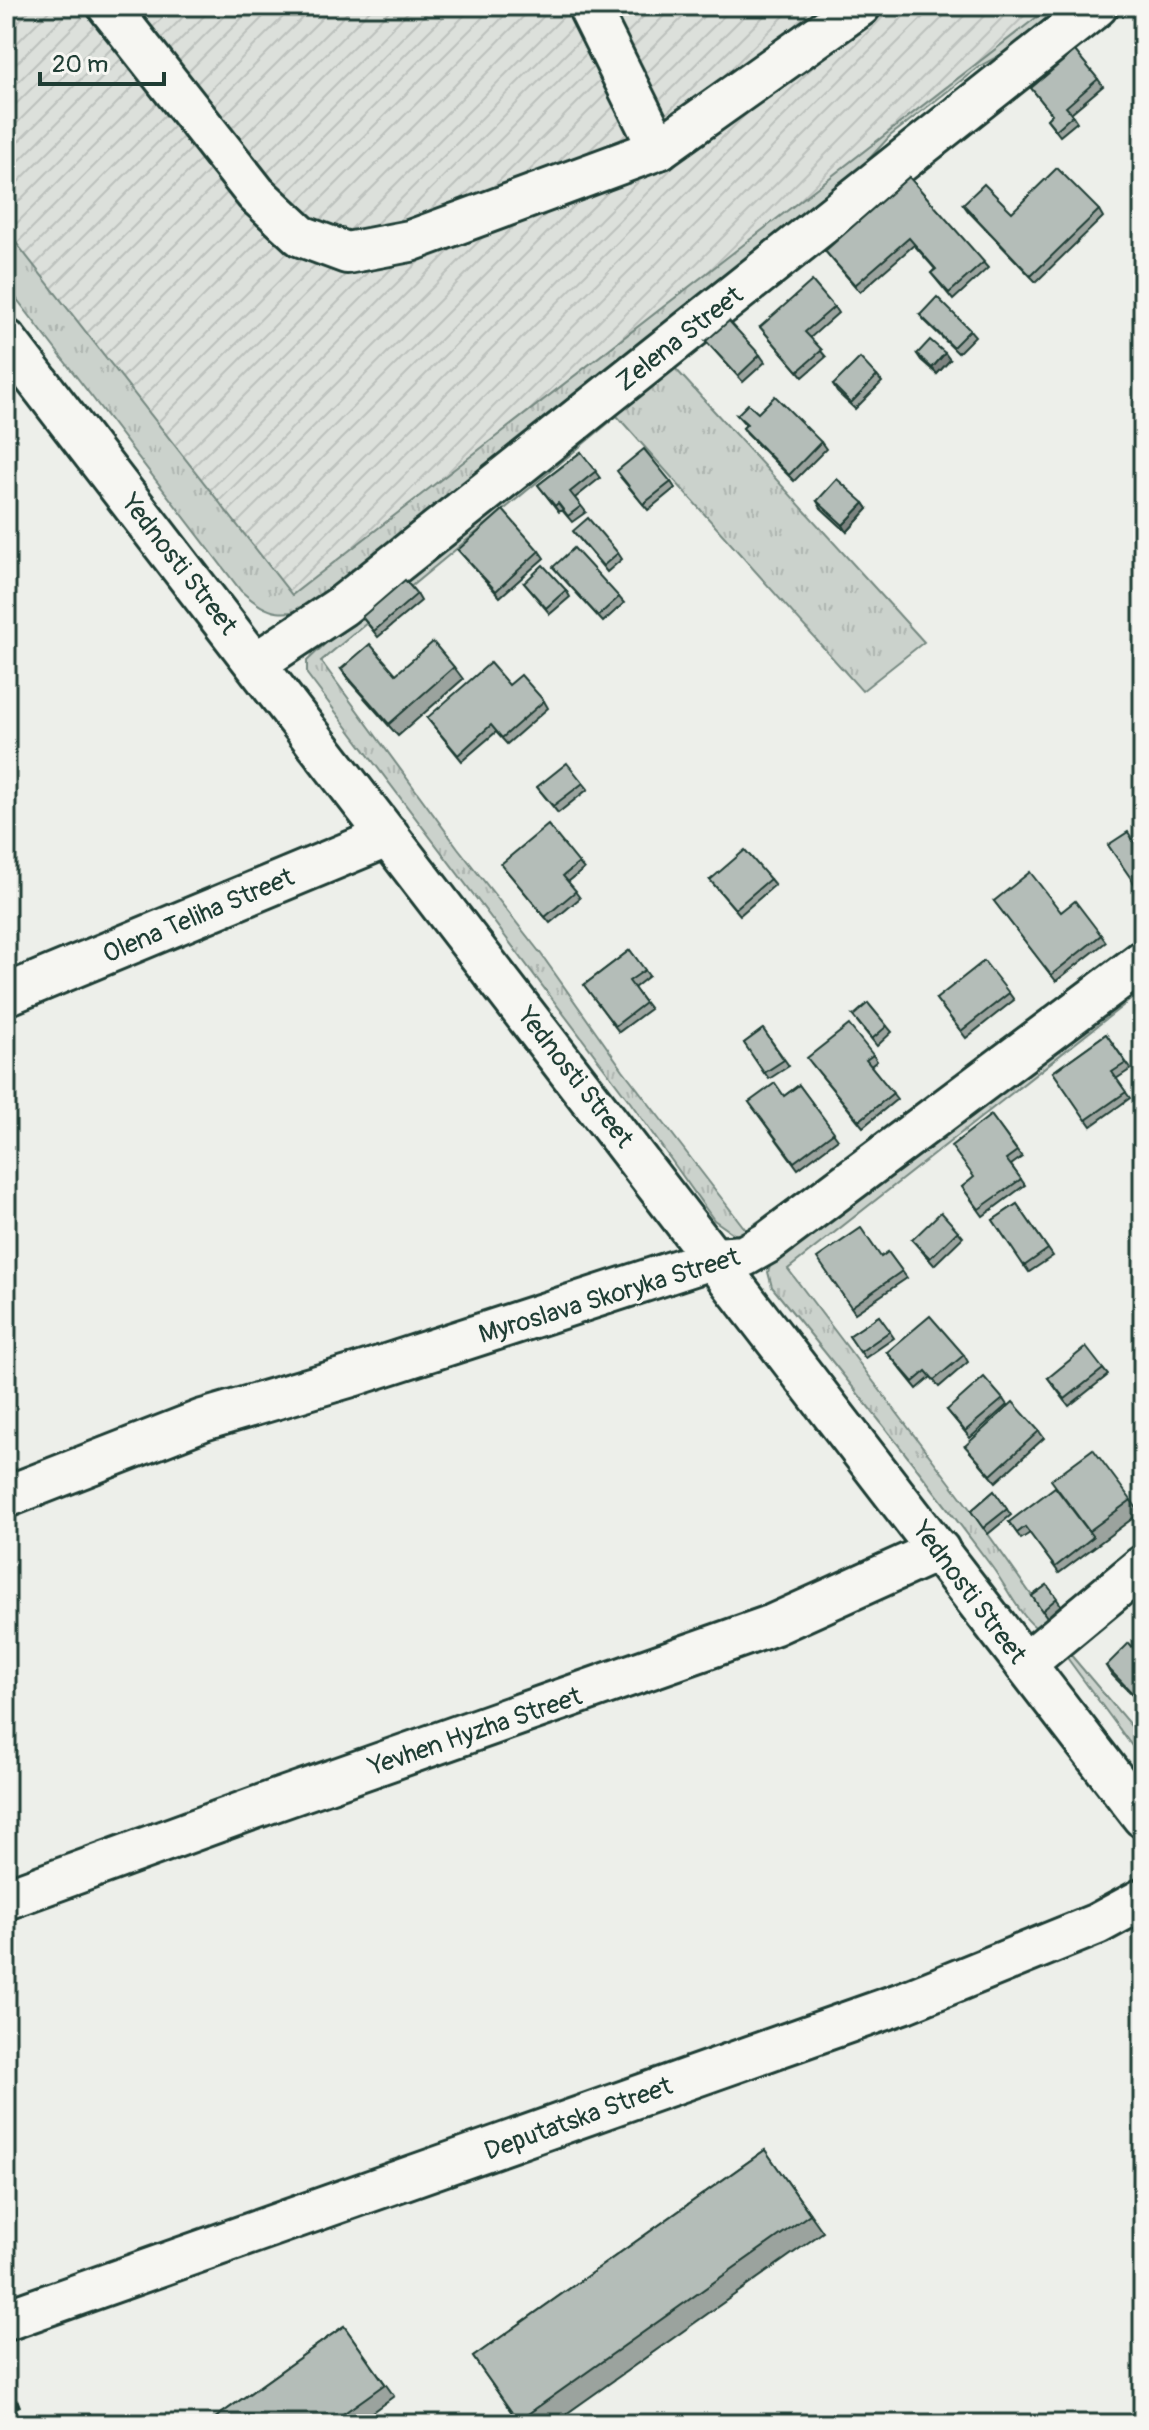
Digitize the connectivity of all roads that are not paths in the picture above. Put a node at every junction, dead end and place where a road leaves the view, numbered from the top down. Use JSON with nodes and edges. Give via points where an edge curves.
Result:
{"nodes":[{"id":1,"x":108,"y":6,"type":"edge"},
{"id":2,"x":588,"y":6,"type":"edge"},
{"id":3,"x":860,"y":6,"type":"edge"},
{"id":4,"x":1097,"y":6,"type":"edge"},
{"id":5,"x":659,"y":149,"type":"junction"},
{"id":6,"x":6,"y":340,"type":"edge"},
{"id":7,"x":256,"y":663,"type":"junction"},
{"id":8,"x":389,"y":836,"type":"junction"},
{"id":9,"x":1143,"y":961,"type":"edge"},
{"id":10,"x":6,"y":995,"type":"edge"},
{"id":11,"x":715,"y":1258,"type":"junction"},
{"id":12,"x":6,"y":1497,"type":"edge"},
{"id":13,"x":939,"y":1550,"type":"junction"},
{"id":14,"x":1143,"y":1566,"type":"edge"},
{"id":15,"x":1025,"y":1664,"type":"junction"},
{"id":16,"x":1143,"y":1817,"type":"edge"},
{"id":17,"x":6,"y":1899,"type":"edge"},
{"id":18,"x":1143,"y":1899,"type":"edge"},
{"id":19,"x":6,"y":2320,"type":"edge"}],
"edges":[{"from":1,"to":5,"type":"street","via":[[256,194],[301,236],[347,253],[410,241]]},
{"from":2,"to":5,"type":"street"},
{"from":3,"to":5,"type":"street"},
{"from":4,"to":7,"type":"street","name":"Zelena Street","via":[[342,606]]},
{"from":6,"to":7,"type":"street","name":"Yednosti Street"},
{"from":7,"to":8,"type":"street","name":"Yednosti Street"},
{"from":8,"to":10,"type":"street","name":"Olena Teliha Street"},
{"from":8,"to":11,"type":"street","name":"Yednosti Street"},
{"from":9,"to":11,"type":"street","name":"Myroslava Skoryka Street","via":[[767,1243],[744,1256]]},
{"from":11,"to":12,"type":"street","name":"Myroslava Skoryka Street","via":[[203,1420]]},
{"from":11,"to":13,"type":"street","name":"Yednosti Street"},
{"from":13,"to":15,"type":"street","name":"Yednosti Street"},
{"from":13,"to":17,"type":"street","name":"Yevhen Hyzha Street","via":[[773,1625]]},
{"from":14,"to":15,"type":"street"},
{"from":15,"to":16,"type":"street","name":"Yednosti Street"},
{"from":18,"to":19,"type":"street","name":"Deputatska Street","via":[[1097,1924],[905,2002]]}]}
